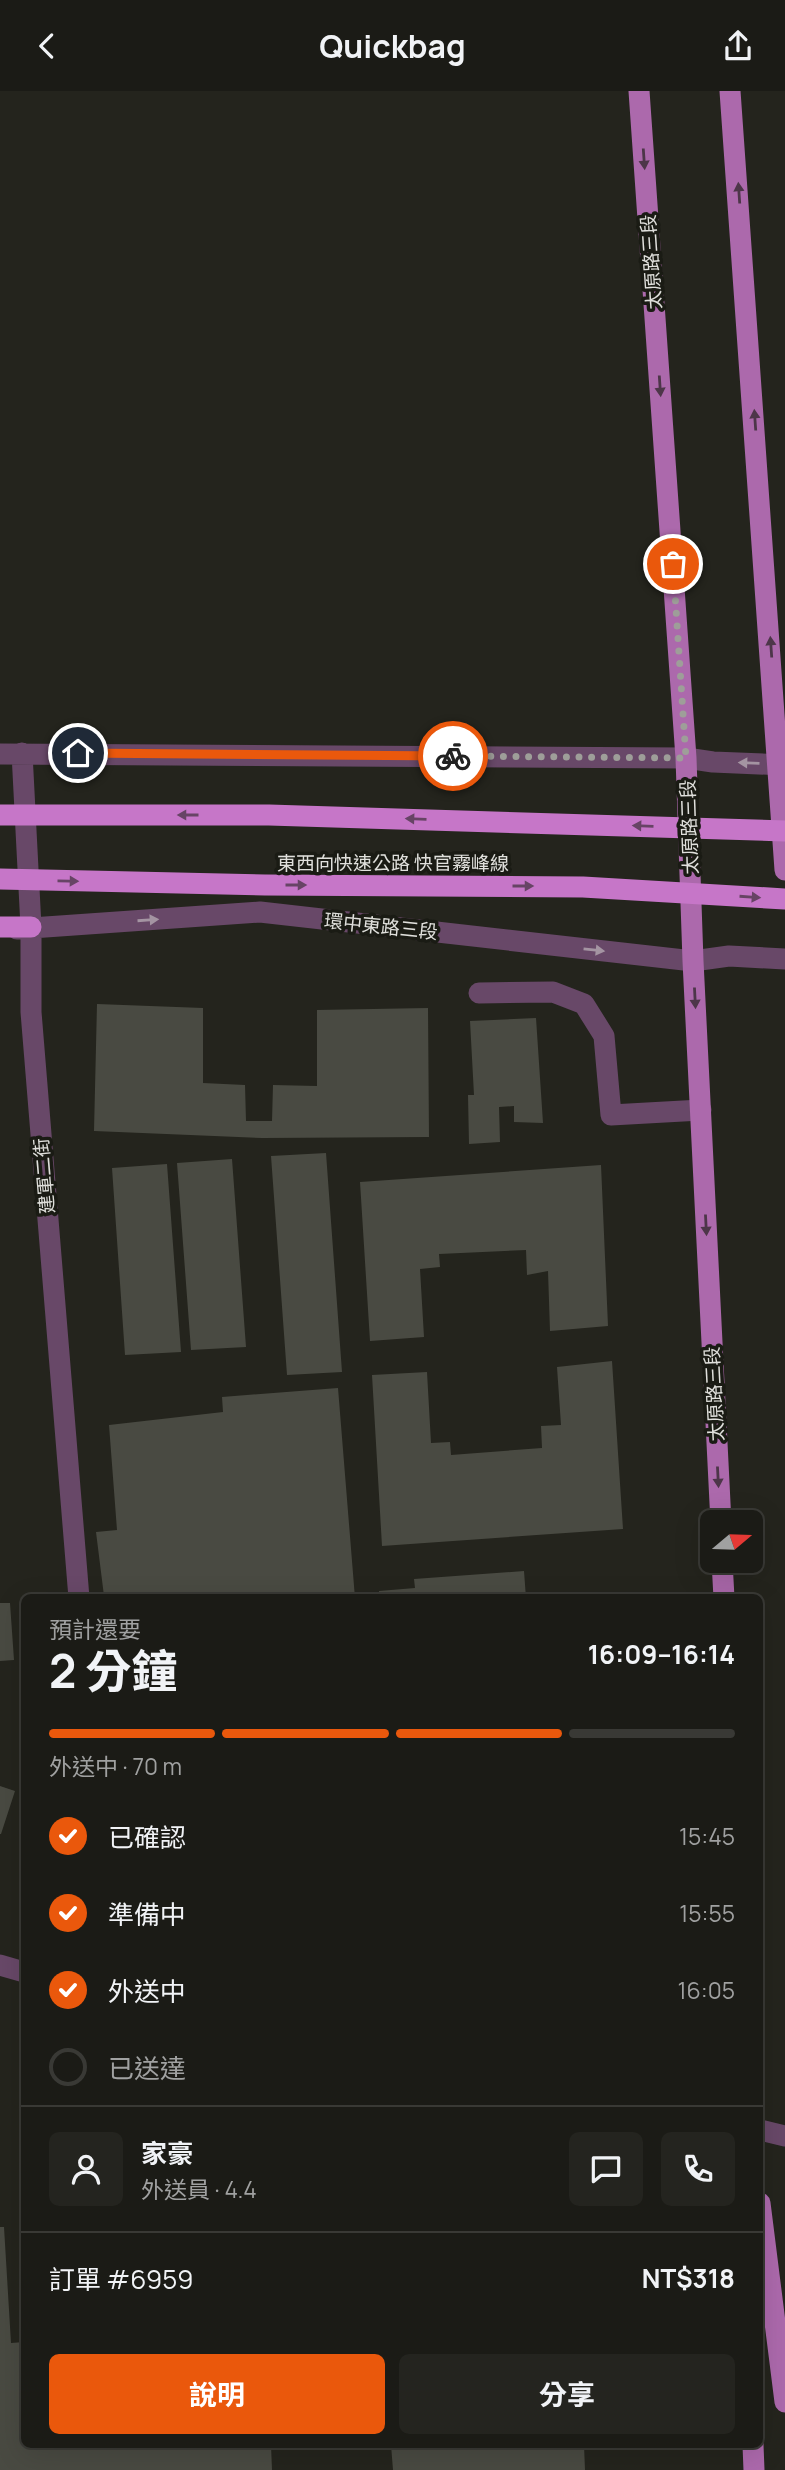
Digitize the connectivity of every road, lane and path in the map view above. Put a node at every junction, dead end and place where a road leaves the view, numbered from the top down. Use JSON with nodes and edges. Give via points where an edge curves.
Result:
{"nodes":[{"id":1,"x":639,"y":91,"type":"edge"},
{"id":2,"x":730,"y":91,"type":"edge"},
{"id":3,"x":22,"y":753,"type":"junction"},
{"id":4,"x":0,"y":754,"type":"edge"},
{"id":5,"x":686,"y":758,"type":"junction"},
{"id":6,"x":782,"y":764,"type":"edge"},
{"id":7,"x":0,"y":815,"type":"edge"},
{"id":8,"x":785,"y":831,"type":"edge"},
{"id":9,"x":785,"y":870,"type":"edge"},
{"id":10,"x":0,"y":879,"type":"edge"},
{"id":11,"x":785,"y":899,"type":"edge"},
{"id":12,"x":31,"y":927,"type":"junction"},
{"id":13,"x":0,"y":928,"type":"edge"},
{"id":14,"x":785,"y":958,"type":"edge"},
{"id":15,"x":694,"y":961,"type":"junction"},
{"id":16,"x":479,"y":993,"type":"dead end"},
{"id":17,"x":701,"y":1109,"type":"junction"},
{"id":18,"x":719,"y":1510,"type":"edge"},
{"id":19,"x":723,"y":1573,"type":"edge"},
{"id":20,"x":79,"y":1594,"type":"edge"},
{"id":21,"x":724,"y":1594,"type":"edge"},
{"id":22,"x":0,"y":1965,"type":"edge"},
{"id":23,"x":21,"y":1971,"type":"edge"},
{"id":24,"x":763,"y":2131,"type":"edge"},
{"id":25,"x":785,"y":2136,"type":"edge"},
{"id":26,"x":763,"y":2227,"type":"edge"},
{"id":27,"x":785,"y":2402,"type":"edge"},
{"id":28,"x":752,"y":2448,"type":"edge"},
{"id":29,"x":754,"y":2470,"type":"edge"}],
"edges":[{"from":1,"to":5,"type":"main road","name":"太原路三段","one_way":true},
{"from":6,"to":2,"type":"main road","one_way":true},
{"from":3,"to":4,"type":"street"},
{"from":3,"to":5,"type":"street"},
{"from":3,"to":12,"type":"street","name":"建軍二街"},
{"from":6,"to":5,"type":"street","one_way":true},
{"from":5,"to":15,"type":"main road","name":"太原路三段"},
{"from":6,"to":9,"type":"main road"},
{"from":8,"to":7,"type":"highway","one_way":true,"via":[[269,815]]},
{"from":10,"to":11,"type":"highway","name":"東西向快速公路 快官霧峰線","one_way":true,"via":[[583,887]]},
{"from":12,"to":13,"type":"highway"},
{"from":12,"to":15,"type":"street","name":"環中東路三段","one_way":true,"via":[[260,912]]},
{"from":12,"to":20,"type":"street","name":"建軍二街","via":[[31,1012]]},
{"from":14,"to":15,"type":"street","name":"環中東路三段","via":[[729,956]]},
{"from":15,"to":17,"type":"main road","name":"太原路三段","one_way":true},
{"from":16,"to":17,"type":"street","via":[[554,992],[584,1004],[604,1036],[611,1115]]},
{"from":17,"to":18,"type":"main road","name":"太原路三段","one_way":true},
{"from":19,"to":21,"type":"main road"},
{"from":22,"to":23,"type":"street"},
{"from":24,"to":25,"type":"street"},
{"from":26,"to":27,"type":"main road"},
{"from":28,"to":29,"type":"main road"}]}
